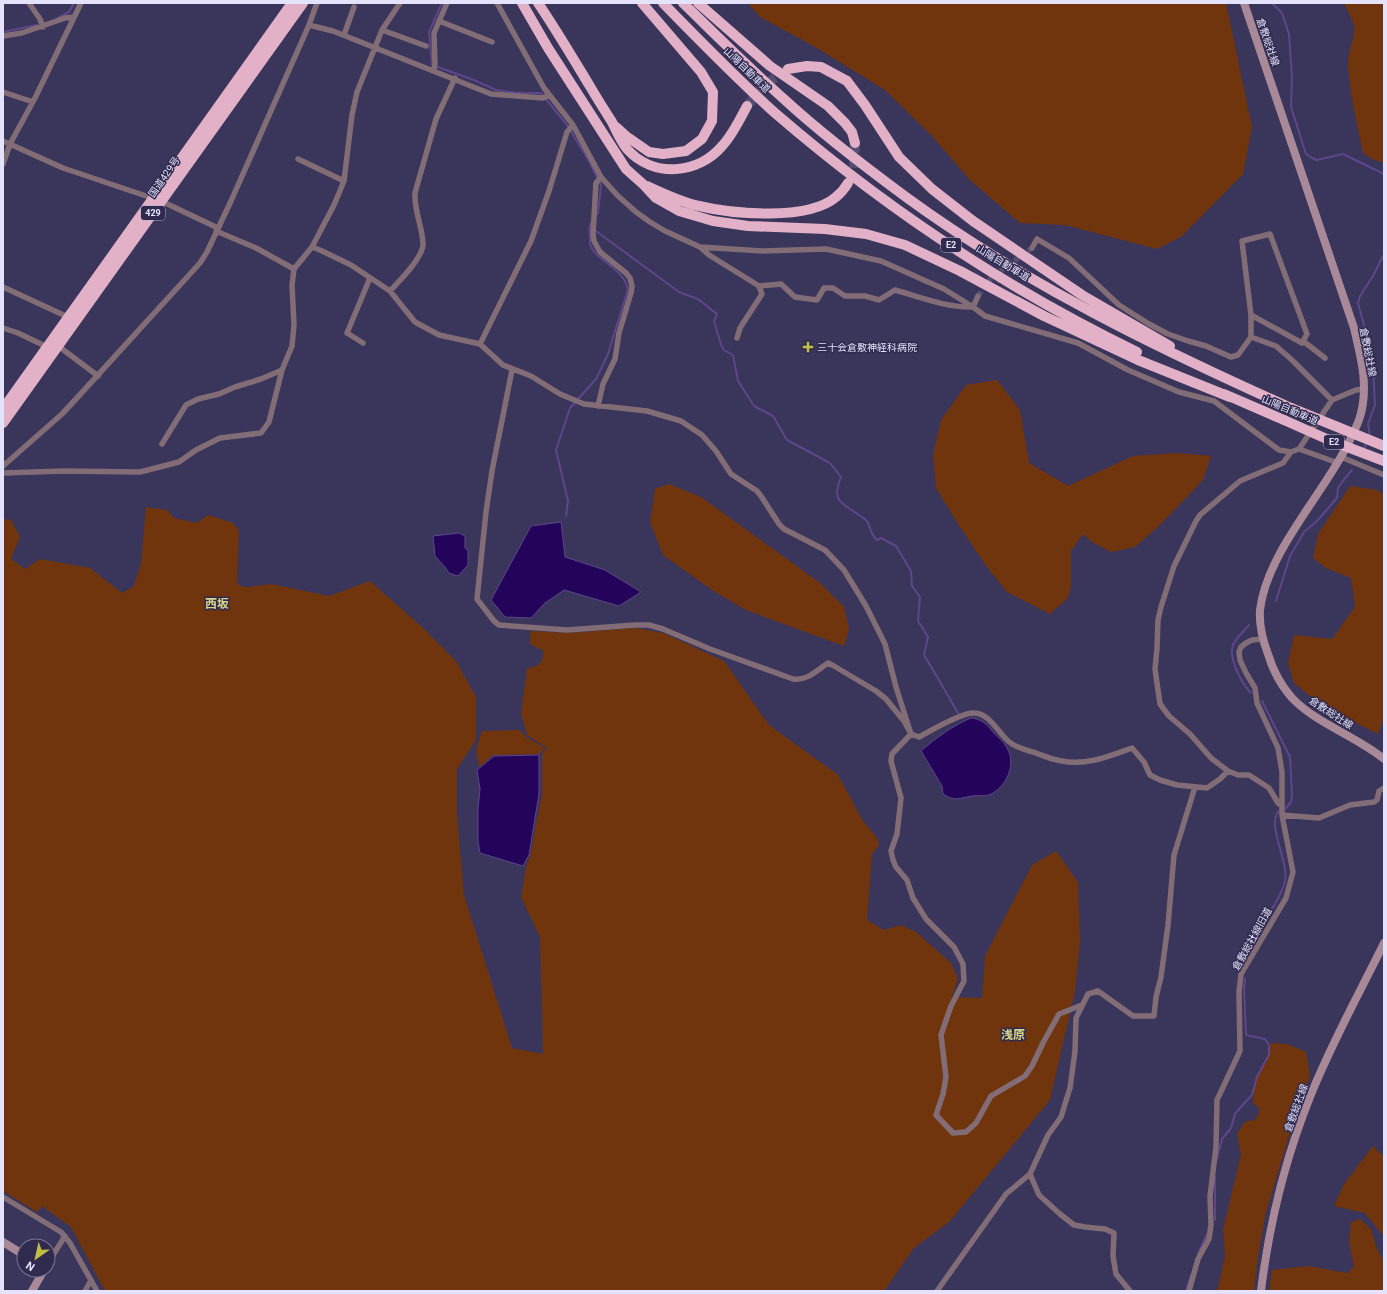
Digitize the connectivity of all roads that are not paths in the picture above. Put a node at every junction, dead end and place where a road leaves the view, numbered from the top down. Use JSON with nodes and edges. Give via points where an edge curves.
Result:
{"nodes":[{"id":1,"x":29,"y":3,"type":"edge"},
{"id":2,"x":81,"y":3,"type":"edge"},
{"id":3,"x":292,"y":3,"type":"edge"},
{"id":4,"x":303,"y":3,"type":"edge"},
{"id":5,"x":316,"y":3,"type":"edge"},
{"id":6,"x":400,"y":3,"type":"edge"},
{"id":7,"x":447,"y":3,"type":"edge"},
{"id":8,"x":496,"y":3,"type":"edge"},
{"id":9,"x":522,"y":3,"type":"edge"},
{"id":10,"x":538,"y":3,"type":"edge"},
{"id":11,"x":642,"y":3,"type":"edge"},
{"id":12,"x":663,"y":3,"type":"edge"},
{"id":13,"x":683,"y":3,"type":"edge"},
{"id":14,"x":698,"y":3,"type":"edge"},
{"id":15,"x":1244,"y":3,"type":"edge"},
{"id":16,"x":354,"y":7,"type":"dead end"},
{"id":17,"x":74,"y":17,"type":"junction"},
{"id":18,"x":440,"y":21,"type":"junction"},
{"id":19,"x":309,"y":25,"type":"junction"},
{"id":20,"x":43,"y":26,"type":"junction"},
{"id":21,"x":382,"y":30,"type":"junction"},
{"id":22,"x":344,"y":35,"type":"junction"},
{"id":23,"x":3,"y":36,"type":"edge"},
{"id":24,"x":492,"y":42,"type":"dead end"},
{"id":25,"x":426,"y":46,"type":"dead end"},
{"id":26,"x":375,"y":47,"type":"junction"},
{"id":27,"x":435,"y":67,"type":"junction"},
{"id":28,"x":788,"y":70,"type":"tunnel mouth"},
{"id":29,"x":455,"y":78,"type":"junction"},
{"id":30,"x":3,"y":92,"type":"edge"},
{"id":31,"x":546,"y":97,"type":"junction"},
{"id":32,"x":33,"y":102,"type":"junction"},
{"id":33,"x":747,"y":106,"type":"tunnel mouth"},
{"id":34,"x":613,"y":124,"type":"junction"},
{"id":35,"x":571,"y":127,"type":"junction"},
{"id":36,"x":3,"y":141,"type":"edge"},
{"id":37,"x":855,"y":143,"type":"tunnel mouth"},
{"id":38,"x":10,"y":144,"type":"junction"},
{"id":39,"x":298,"y":159,"type":"dead end"},
{"id":40,"x":3,"y":164,"type":"edge"},
{"id":41,"x":599,"y":179,"type":"junction"},
{"id":42,"x":344,"y":182,"type":"junction"},
{"id":43,"x":848,"y":183,"type":"tunnel mouth"},
{"id":44,"x":644,"y":185,"type":"junction"},
{"id":45,"x":157,"y":200,"type":"junction"},
{"id":46,"x":217,"y":229,"type":"junction"},
{"id":47,"x":312,"y":247,"type":"junction"},
{"id":48,"x":700,"y":247,"type":"junction"},
{"id":49,"x":1032,"y":248,"type":"tunnel mouth"},
{"id":50,"x":294,"y":269,"type":"junction"},
{"id":51,"x":370,"y":278,"type":"junction"},
{"id":52,"x":759,"y":286,"type":"junction"},
{"id":53,"x":3,"y":287,"type":"edge"},
{"id":54,"x":390,"y":291,"type":"junction"},
{"id":55,"x":978,"y":296,"type":"tunnel mouth"},
{"id":56,"x":973,"y":307,"type":"junction"},
{"id":57,"x":1251,"y":315,"type":"junction"},
{"id":58,"x":72,"y":320,"type":"junction"},
{"id":59,"x":4,"y":331,"type":"edge"},
{"id":60,"x":1251,"y":337,"type":"junction"},
{"id":61,"x":737,"y":338,"type":"dead end"},
{"id":62,"x":1303,"y":341,"type":"junction"},
{"id":63,"x":363,"y":343,"type":"dead end"},
{"id":64,"x":480,"y":344,"type":"junction"},
{"id":65,"x":52,"y":347,"type":"junction"},
{"id":66,"x":1325,"y":358,"type":"dead end"},
{"id":67,"x":282,"y":370,"type":"junction"},
{"id":68,"x":512,"y":370,"type":"junction"},
{"id":69,"x":98,"y":376,"type":"junction"},
{"id":70,"x":1237,"y":384,"type":"junction"},
{"id":71,"x":1364,"y":389,"type":"junction"},
{"id":72,"x":1230,"y":397,"type":"junction"},
{"id":73,"x":1332,"y":400,"type":"junction"},
{"id":74,"x":598,"y":406,"type":"junction"},
{"id":75,"x":3,"y":409,"type":"edge"},
{"id":76,"x":3,"y":423,"type":"edge"},
{"id":77,"x":162,"y":444,"type":"dead end"},
{"id":78,"x":1384,"y":446,"type":"edge"},
{"id":79,"x":1299,"y":449,"type":"junction"},
{"id":80,"x":1291,"y":452,"type":"junction"},
{"id":81,"x":1340,"y":460,"type":"junction"},
{"id":82,"x":1384,"y":461,"type":"edge"},
{"id":83,"x":3,"y":466,"type":"edge"},
{"id":84,"x":3,"y":473,"type":"edge"},
{"id":85,"x":1384,"y":475,"type":"edge"},
{"id":86,"x":1263,"y":639,"type":"junction"},
{"id":87,"x":911,"y":734,"type":"junction"},
{"id":88,"x":1384,"y":759,"type":"edge"},
{"id":89,"x":1228,"y":771,"type":"junction"},
{"id":90,"x":1196,"y":787,"type":"junction"},
{"id":91,"x":1384,"y":788,"type":"edge"},
{"id":92,"x":1282,"y":810,"type":"junction"},
{"id":93,"x":1384,"y":943,"type":"edge"},
{"id":94,"x":1082,"y":1006,"type":"junction"},
{"id":95,"x":1030,"y":1174,"type":"junction"},
{"id":96,"x":3,"y":1198,"type":"edge"},
{"id":97,"x":65,"y":1236,"type":"junction"},
{"id":98,"x":3,"y":1242,"type":"edge"},
{"id":99,"x":16,"y":1250,"type":"edge"},
{"id":100,"x":56,"y":1250,"type":"edge"},
{"id":101,"x":39,"y":1278,"type":"edge"},
{"id":102,"x":91,"y":1280,"type":"junction"},
{"id":103,"x":32,"y":1291,"type":"edge"},
{"id":104,"x":85,"y":1291,"type":"edge"},
{"id":105,"x":97,"y":1291,"type":"edge"},
{"id":106,"x":938,"y":1291,"type":"edge"},
{"id":107,"x":1130,"y":1291,"type":"edge"},
{"id":108,"x":1189,"y":1291,"type":"edge"},
{"id":109,"x":1261,"y":1291,"type":"edge"}],
"edges":[{"from":1,"to":20,"type":"street"},
{"from":2,"to":17,"type":"street"},
{"from":3,"to":45,"type":"highway","name":"国道429号","number":"429"},
{"from":4,"to":45,"type":"highway","name":"国道429号","number":"429"},
{"from":5,"to":19,"type":"street"},
{"from":6,"to":21,"type":"street"},
{"from":7,"to":18,"type":"street"},
{"from":8,"to":31,"type":"street"},
{"from":9,"to":44,"type":"highway","via":[[614,152],[626,169]]},
{"from":10,"to":34,"type":"highway"},
{"from":11,"to":34,"type":"highway","via":[[701,72],[713,92],[712,121],[702,139],[686,151],[662,154],[649,152]]},
{"from":12,"to":72,"type":"highway","name":"山陽自動車道","number":"E2","via":[[774,112],[899,210],[949,244],[1067,315],[1126,347]]},
{"from":13,"to":70,"type":"highway","name":"山陽自動車道","number":"E2","via":[[785,100],[907,198],[957,232],[1074,302],[1133,334]]},
{"from":14,"to":37,"type":"highway","via":[[770,66],[828,106],[852,132]]},
{"from":15,"to":71,"type":"main road","name":"倉敷総社線","via":[[1354,328],[1364,372]]},
{"from":16,"to":22,"type":"street"},
{"from":17,"to":20,"type":"street"},
{"from":17,"to":32,"type":"street"},
{"from":18,"to":24,"type":"street"},
{"from":18,"to":27,"type":"street","via":[[434,37]]},
{"from":19,"to":22,"type":"street"},
{"from":19,"to":46,"type":"street"},
{"from":20,"to":23,"type":"street"},
{"from":21,"to":25,"type":"street"},
{"from":21,"to":26,"type":"street"},
{"from":22,"to":26,"type":"street"},
{"from":26,"to":27,"type":"street"},
{"from":26,"to":42,"type":"street","via":[[354,103]]},
{"from":27,"to":29,"type":"street"},
{"from":28,"to":70,"type":"highway","via":[[807,66],[821,67],[847,81],[899,157],[932,189],[973,221],[1082,295]]},
{"from":29,"to":31,"type":"street","via":[[492,94]]},
{"from":29,"to":54,"type":"street","via":[[436,119],[415,193],[423,244],[414,265]]},
{"from":30,"to":32,"type":"street"},
{"from":31,"to":35,"type":"street"},
{"from":32,"to":38,"type":"street"},
{"from":33,"to":34,"type":"highway","via":[[723,146],[708,158],[684,169],[660,169],[643,162],[620,140]]},
{"from":35,"to":41,"type":"street"},
{"from":35,"to":64,"type":"street","via":[[531,241]]},
{"from":36,"to":38,"type":"street"},
{"from":38,"to":40,"type":"street"},
{"from":38,"to":45,"type":"street","via":[[63,168]]},
{"from":39,"to":42,"type":"street"},
{"from":41,"to":48,"type":"street","via":[[636,212],[664,231]]},
{"from":41,"to":74,"type":"street","via":[[594,241],[600,252],[626,273],[632,286],[619,333],[615,359],[603,384]]},
{"from":42,"to":47,"type":"street"},
{"from":43,"to":44,"type":"highway","via":[[836,197],[812,208],[789,212],[754,213],[698,206]]},
{"from":44,"to":72,"type":"highway","via":[[656,198],[679,211],[714,221],[748,226],[825,229],[866,234],[905,245],[1044,316],[1138,360]]},
{"from":45,"to":46,"type":"street"},
{"from":45,"to":58,"type":"highway","name":"国道429号","number":"429"},
{"from":46,"to":50,"type":"street"},
{"from":46,"to":69,"type":"street","via":[[200,263]]},
{"from":47,"to":50,"type":"street"},
{"from":47,"to":51,"type":"street","via":[[351,265]]},
{"from":48,"to":52,"type":"street"},
{"from":48,"to":56,"type":"street","via":[[762,251],[833,250],[881,261],[944,289]]},
{"from":49,"to":60,"type":"street","via":[[1037,238],[1069,258],[1119,305],[1168,334],[1230,357],[1238,355]]},
{"from":50,"to":67,"type":"street","via":[[292,346]]},
{"from":51,"to":54,"type":"street"},
{"from":51,"to":63,"type":"street","via":[[347,333]]},
{"from":52,"to":56,"type":"street","via":[[781,284],[795,297],[817,300],[824,288],[833,288],[845,296],[865,296],[879,300],[895,290],[963,307]]},
{"from":52,"to":61,"type":"street","via":[[762,294],[740,328]]},
{"from":53,"to":58,"type":"street"},
{"from":54,"to":64,"type":"street","via":[[415,322],[439,335]]},
{"from":55,"to":56,"type":"street"},
{"from":56,"to":80,"type":"street","via":[[985,316],[1078,343],[1128,370],[1180,392],[1214,401],[1279,450]]},
{"from":57,"to":60,"type":"street"},
{"from":57,"to":62,"type":"street","via":[[1302,343]]},
{"from":57,"to":62,"type":"street","via":[[1242,241],[1270,234],[1306,334]]},
{"from":58,"to":65,"type":"highway","name":"国道429号","number":"429"},
{"from":59,"to":65,"type":"street","via":[[18,333]]},
{"from":60,"to":73,"type":"street","via":[[1276,346]]},
{"from":62,"to":66,"type":"street"},
{"from":64,"to":68,"type":"street"},
{"from":65,"to":69,"type":"street"},
{"from":65,"to":75,"type":"highway","name":"国道429号","number":"429"},
{"from":65,"to":76,"type":"highway","name":"国道429号","number":"429"},
{"from":67,"to":77,"type":"street","via":[[186,404]]},
{"from":67,"to":84,"type":"street","via":[[269,422],[261,433],[220,438],[179,462],[140,472]]},
{"from":68,"to":74,"type":"street","via":[[530,376],[575,401]]},
{"from":68,"to":87,"type":"street","via":[[492,471],[477,600],[494,622],[499,625],[567,630],[650,625],[799,680],[828,663],[886,699]]},
{"from":69,"to":83,"type":"street","via":[[62,414]]},
{"from":70,"to":78,"type":"highway","name":"山陽自動車道","number":"E2","bridge":true},
{"from":71,"to":73,"type":"street"},
{"from":71,"to":81,"type":"main road","name":"倉敷総社線","via":[[1359,421]]},
{"from":72,"to":82,"type":"highway","name":"山陽自動車道","number":"E2","bridge":true},
{"from":73,"to":79,"type":"street"},
{"from":74,"to":87,"type":"street","via":[[647,411],[681,421],[702,435],[716,450],[730,474],[757,491],[784,529],[817,545],[833,557],[866,606],[885,644]]},
{"from":79,"to":80,"type":"street"},
{"from":79,"to":81,"type":"street"},
{"from":80,"to":89,"type":"street","via":[[1283,463],[1240,481],[1200,515],[1174,566],[1158,620],[1154,669],[1160,704],[1211,758]]},
{"from":81,"to":85,"type":"street"},
{"from":81,"to":86,"type":"main road","name":"倉敷総社線","via":[[1285,544],[1266,584],[1260,611]]},
{"from":86,"to":88,"type":"main road","name":"倉敷総社線","via":[[1280,682],[1293,698],[1320,719]]},
{"from":86,"to":92,"type":"street","name":"倉敷総社線旧道","via":[[1246,643],[1239,652],[1240,660],[1255,688],[1259,709],[1278,748],[1282,772]]},
{"from":87,"to":90,"type":"street","via":[[918,737],[973,712],[985,716],[1016,747],[1070,763],[1108,757],[1132,748],[1144,762],[1150,775],[1177,785]]},
{"from":87,"to":94,"type":"street","via":[[892,754],[891,761],[900,798],[897,834],[891,851],[893,860],[907,880],[913,898],[926,919],[954,947],[963,964],[964,981],[941,1035],[946,1077],[936,1115],[953,1133],[966,1132],[976,1123],[991,1096],[1025,1076],[1059,1014]]},
{"from":89,"to":90,"type":"street","via":[[1207,788]]},
{"from":89,"to":92,"type":"street","via":[[1238,775],[1249,775],[1269,788]]},
{"from":90,"to":94,"type":"street","via":[[1174,855],[1168,925],[1154,1016],[1133,1016],[1098,991],[1088,994]]},
{"from":91,"to":92,"type":"street","via":[[1379,791],[1374,802],[1350,805],[1319,818]]},
{"from":92,"to":108,"type":"street","name":"倉敷総社線旧道","via":[[1293,872],[1286,898],[1241,974],[1240,1051],[1217,1100],[1209,1239],[1198,1259]]},
{"from":93,"to":109,"type":"main road","name":"倉敷総社線","via":[[1305,1110],[1278,1198],[1266,1250]]},
{"from":94,"to":95,"type":"street","via":[[1076,1018],[1070,1088],[1061,1117],[1048,1135]]},
{"from":95,"to":106,"type":"street","via":[[1006,1194]]},
{"from":95,"to":107,"type":"street","via":[[1039,1195],[1074,1225],[1105,1229],[1114,1233],[1113,1256],[1116,1274]]},
{"from":96,"to":97,"type":"street"},
{"from":97,"to":100,"type":"street"},
{"from":97,"to":102,"type":"street"},
{"from":98,"to":99,"type":"main road"},
{"from":101,"to":103,"type":"main road"},
{"from":102,"to":104,"type":"street"},
{"from":102,"to":105,"type":"street"}]}
